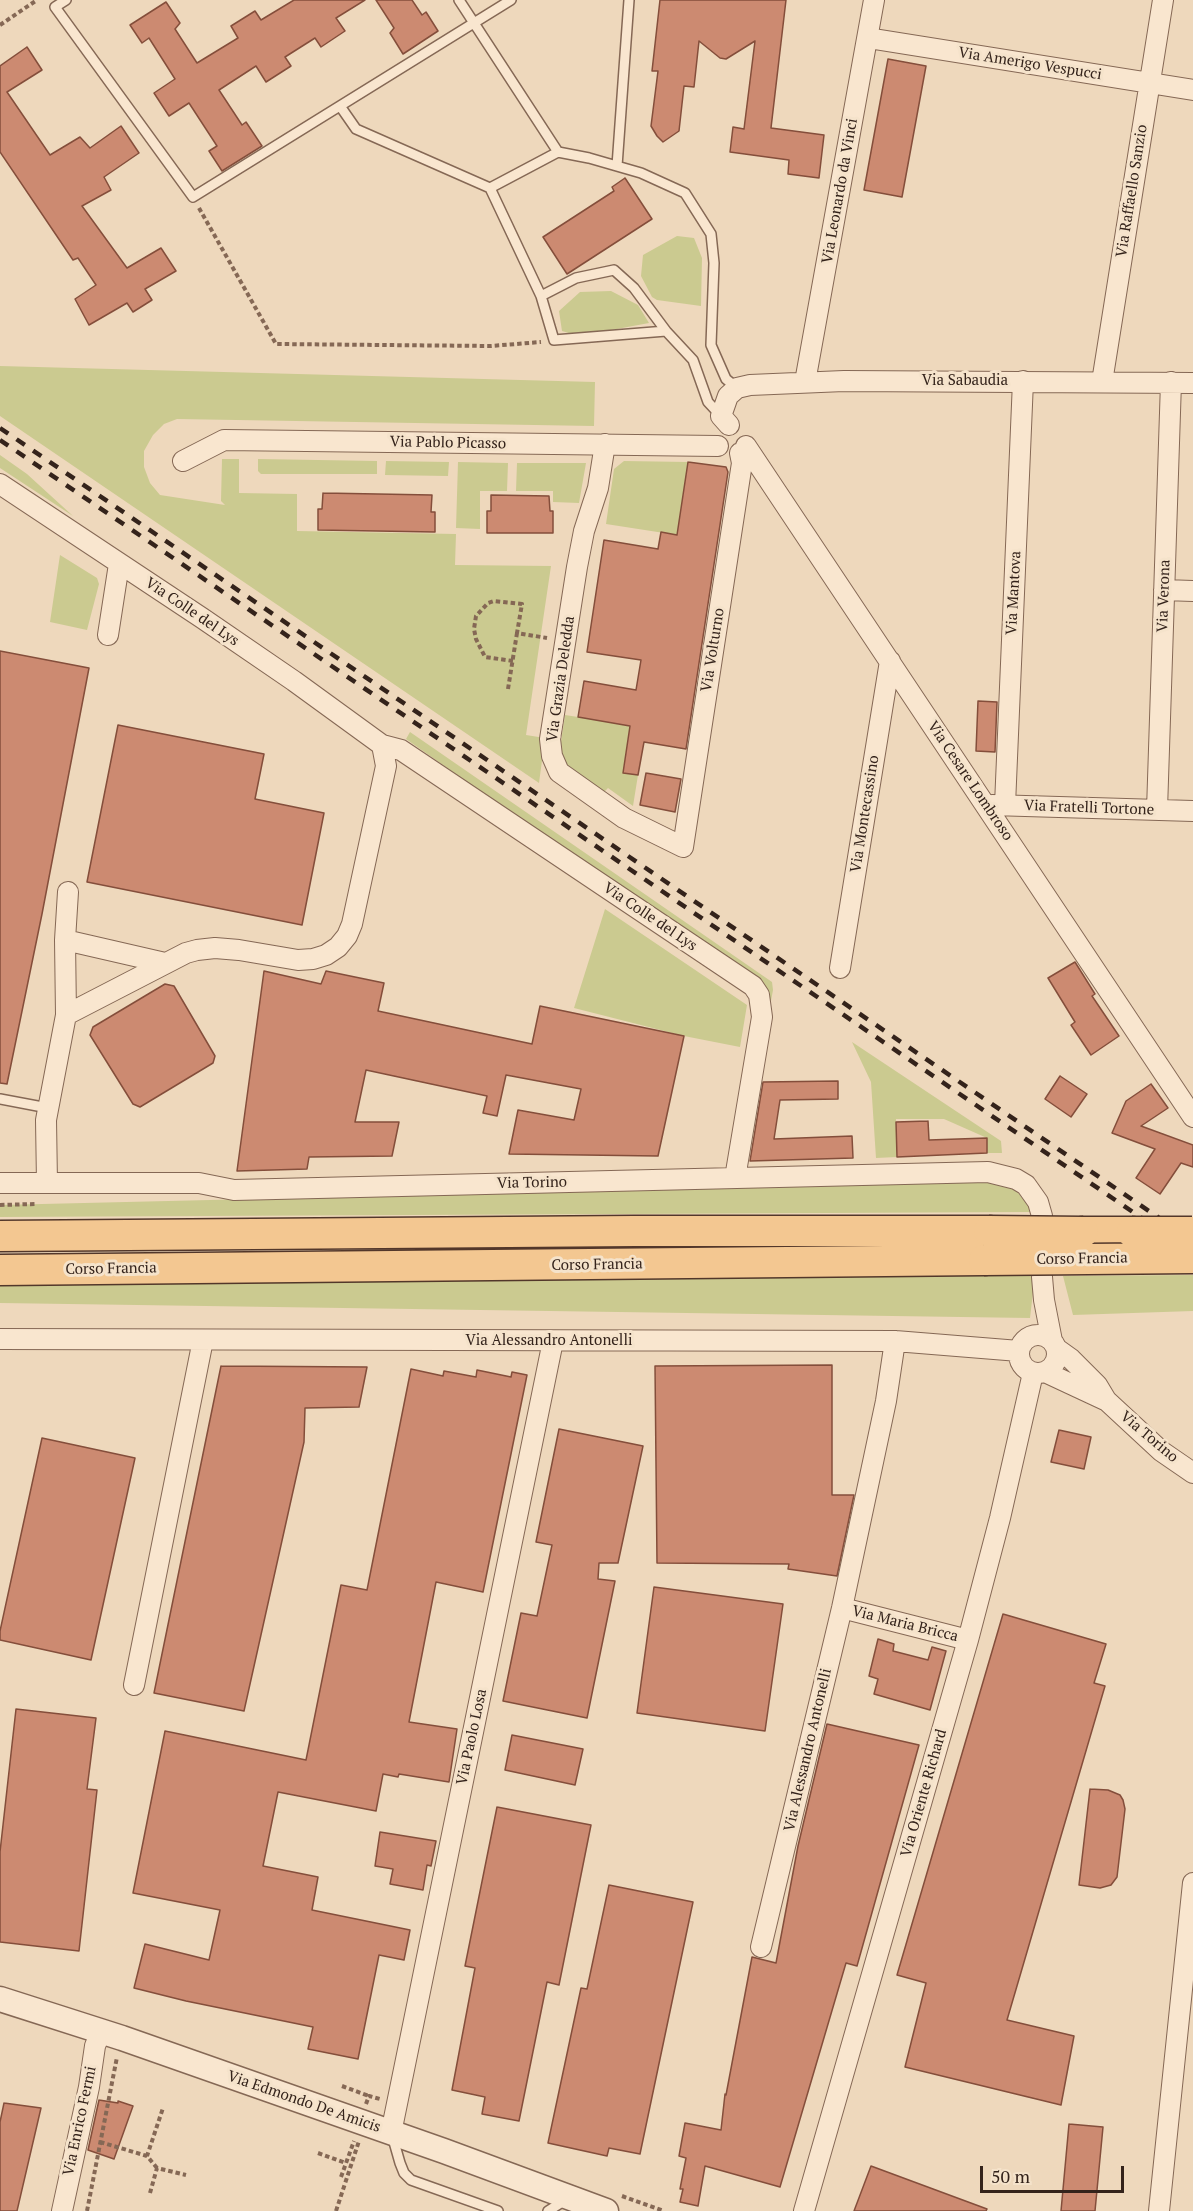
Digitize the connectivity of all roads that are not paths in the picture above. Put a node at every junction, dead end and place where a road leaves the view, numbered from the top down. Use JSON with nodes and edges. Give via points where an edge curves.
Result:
{"nodes":[{"id":1,"x":66,"y":0,"type":"edge"},
{"id":2,"x":459,"y":0,"type":"edge"},
{"id":3,"x":511,"y":0,"type":"edge"},
{"id":4,"x":628,"y":0,"type":"edge"},
{"id":5,"x":874,"y":0,"type":"edge"},
{"id":6,"x":1163,"y":0,"type":"edge"},
{"id":7,"x":474,"y":23,"type":"junction"},
{"id":8,"x":868,"y":38,"type":"junction"},
{"id":9,"x":1149,"y":82,"type":"junction"},
{"id":10,"x":1193,"y":90,"type":"edge"},
{"id":11,"x":340,"y":106,"type":"junction"},
{"id":12,"x":558,"y":152,"type":"junction"},
{"id":13,"x":617,"y":166,"type":"junction"},
{"id":14,"x":490,"y":188,"type":"junction"},
{"id":15,"x":541,"y":296,"type":"junction"},
{"id":16,"x":666,"y":331,"type":"junction"},
{"id":17,"x":1023,"y":381,"type":"junction"},
{"id":18,"x":805,"y":382,"type":"junction"},
{"id":19,"x":1102,"y":382,"type":"junction"},
{"id":20,"x":1171,"y":382,"type":"junction"},
{"id":21,"x":1193,"y":383,"type":"edge"},
{"id":22,"x":737,"y":388,"type":"junction"},
{"id":23,"x":725,"y":421,"type":"junction"},
{"id":24,"x":605,"y":444,"type":"junction"},
{"id":25,"x":718,"y":446,"type":"junction"},
{"id":26,"x":743,"y":449,"type":"junction"},
{"id":27,"x":183,"y":461,"type":"dead end"},
{"id":28,"x":0,"y":484,"type":"edge"},
{"id":29,"x":119,"y":564,"type":"junction"},
{"id":30,"x":1164,"y":590,"type":"junction"},
{"id":31,"x":1193,"y":591,"type":"edge"},
{"id":32,"x":108,"y":635,"type":"dead end"},
{"id":33,"x":890,"y":661,"type":"junction"},
{"id":34,"x":382,"y":745,"type":"junction"},
{"id":35,"x":995,"y":805,"type":"junction"},
{"id":36,"x":1157,"y":810,"type":"junction"},
{"id":37,"x":1193,"y":811,"type":"edge"},
{"id":38,"x":683,"y":847,"type":"joint"},
{"id":39,"x":68,"y":892,"type":"dead end"},
{"id":40,"x":65,"y":940,"type":"junction"},
{"id":41,"x":165,"y":963,"type":"junction"},
{"id":42,"x":840,"y":968,"type":"dead end"},
{"id":43,"x":66,"y":1015,"type":"junction"},
{"id":44,"x":0,"y":1099,"type":"edge"},
{"id":45,"x":48,"y":1108,"type":"junction"},
{"id":46,"x":1193,"y":1117,"type":"edge"},
{"id":47,"x":735,"y":1178,"type":"junction"},
{"id":48,"x":0,"y":1183,"type":"edge"},
{"id":49,"x":47,"y":1183,"type":"junction"},
{"id":50,"x":1042,"y":1216,"type":"dead end"},
{"id":51,"x":1193,"y":1232,"type":"edge"},
{"id":52,"x":0,"y":1236,"type":"edge"},
{"id":53,"x":987,"y":1246,"type":"junction"},
{"id":54,"x":1193,"y":1258,"type":"edge"},
{"id":55,"x":0,"y":1270,"type":"edge"},
{"id":56,"x":1042,"y":1277,"type":"dead end"},
{"id":57,"x":0,"y":1339,"type":"edge"},
{"id":58,"x":203,"y":1340,"type":"junction"},
{"id":59,"x":553,"y":1341,"type":"junction"},
{"id":60,"x":895,"y":1341,"type":"junction"},
{"id":61,"x":1054,"y":1345,"type":"junction"},
{"id":62,"x":1019,"y":1351,"type":"junction"},
{"id":63,"x":1039,"y":1373,"type":"junction"},
{"id":64,"x":1106,"y":1400,"type":"junction"},
{"id":65,"x":1161,"y":1451,"type":"junction"},
{"id":66,"x":1193,"y":1473,"type":"edge"},
{"id":67,"x":1193,"y":1488,"type":"edge"},
{"id":68,"x":842,"y":1608,"type":"junction"},
{"id":69,"x":968,"y":1640,"type":"junction"},
{"id":70,"x":134,"y":1685,"type":"dead end"},
{"id":71,"x":1193,"y":1883,"type":"edge"},
{"id":72,"x":761,"y":1947,"type":"dead end"},
{"id":73,"x":0,"y":1999,"type":"edge"},
{"id":74,"x":111,"y":2035,"type":"junction"},
{"id":75,"x":391,"y":2133,"type":"junction"},
{"id":76,"x":570,"y":2198,"type":"junction"},
{"id":77,"x":62,"y":2211,"type":"edge"},
{"id":78,"x":498,"y":2211,"type":"edge"},
{"id":79,"x":549,"y":2211,"type":"edge"},
{"id":80,"x":606,"y":2211,"type":"edge"},
{"id":81,"x":804,"y":2211,"type":"edge"},
{"id":82,"x":1159,"y":2211,"type":"edge"}],
"edges":[{"from":1,"to":11,"type":"lane","via":[[56,7],[193,197]]},
{"from":2,"to":7,"type":"lane"},
{"from":3,"to":7,"type":"lane"},
{"from":4,"to":13,"type":"lane"},
{"from":5,"to":8,"type":"street","name":"Via Leonardo da Vinci"},
{"from":6,"to":9,"type":"street","name":"Via Raffaello Sanzio"},
{"from":7,"to":11,"type":"lane"},
{"from":7,"to":12,"type":"lane"},
{"from":8,"to":9,"type":"street","name":"Via Amerigo Vespucci"},
{"from":8,"to":18,"type":"street","name":"Via Leonardo da Vinci"},
{"from":9,"to":10,"type":"street","name":"Via Amerigo Vespucci"},
{"from":9,"to":19,"type":"street","name":"Via Raffaello Sanzio"},
{"from":11,"to":14,"type":"lane","via":[[356,129]]},
{"from":12,"to":13,"type":"lane"},
{"from":12,"to":14,"type":"lane"},
{"from":13,"to":22,"type":"lane","via":[[685,193],[711,234],[711,345],[726,380]]},
{"from":14,"to":15,"type":"lane"},
{"from":15,"to":16,"type":"lane","via":[[554,340]]},
{"from":15,"to":16,"type":"lane","via":[[576,278],[614,270],[634,288]]},
{"from":16,"to":23,"type":"lane","via":[[693,360],[708,402]]},
{"from":17,"to":18,"type":"street","name":"Via Sabaudia"},
{"from":17,"to":19,"type":"street","name":"Via Sabaudia"},
{"from":17,"to":35,"type":"street","name":"Via Mantova"},
{"from":18,"to":22,"type":"street","name":"Via Sabaudia"},
{"from":19,"to":20,"type":"street","name":"Via Sabaudia"},
{"from":20,"to":21,"type":"street","name":"Via Sabaudia"},
{"from":20,"to":30,"type":"street","name":"Via Verona"},
{"from":22,"to":23,"type":"street","via":[[728,396]]},
{"from":23,"to":25,"type":"street"},
{"from":23,"to":26,"type":"street","via":[[742,429],[747,437]]},
{"from":24,"to":25,"type":"street","name":"Via Pablo Picasso"},
{"from":24,"to":27,"type":"street","name":"Via Pablo Picasso","via":[[225,440]]},
{"from":24,"to":38,"type":"street","name":"Via Grazia Deledda","via":[[598,488],[584,531],[550,739],[552,756],[559,772],[624,818]]},
{"from":25,"to":26,"type":"street","via":[[730,455]]},
{"from":26,"to":33,"type":"street","name":"Via Cesare Lombroso"},
{"from":26,"to":38,"type":"street","name":"Via Volturno"},
{"from":28,"to":29,"type":"street","name":"Via Colle del Lys"},
{"from":29,"to":32,"type":"street"},
{"from":29,"to":34,"type":"street","name":"Via Colle del Lys"},
{"from":30,"to":31,"type":"street"},
{"from":30,"to":36,"type":"street","name":"Via Verona"},
{"from":33,"to":35,"type":"street","name":"Via Cesare Lombroso"},
{"from":33,"to":42,"type":"street","name":"Via Montecassino"},
{"from":34,"to":41,"type":"street","via":[[386,766],[360,890],[352,924],[338,947],[320,957],[298,960],[227,949],[197,950]]},
{"from":34,"to":47,"type":"street","name":"Via Colle del Lys","via":[[401,750],[753,986],[759,995],[762,1017]]},
{"from":35,"to":36,"type":"street","name":"Via Fratelli Tortone"},
{"from":35,"to":46,"type":"street","name":"Via Cesare Lombroso"},
{"from":36,"to":37,"type":"street","name":"Via Fratelli Tortone"},
{"from":39,"to":40,"type":"street"},
{"from":40,"to":41,"type":"street"},
{"from":40,"to":43,"type":"street"},
{"from":41,"to":43,"type":"street"},
{"from":43,"to":45,"type":"street"},
{"from":44,"to":45,"type":"lane"},
{"from":45,"to":49,"type":"street"},
{"from":47,"to":49,"type":"street","name":"Via Torino","via":[[234,1190],[199,1183]]},
{"from":47,"to":50,"type":"street","name":"Via Torino","via":[[995,1173],[1026,1185]]},
{"from":48,"to":49,"type":"street","name":"Via Torino"},
{"from":51,"to":53,"type":"main road","name":"Corso Francia","bridge":true},
{"from":52,"to":53,"type":"main road","name":"Corso Francia","via":[[635,1231]]},
{"from":53,"to":54,"type":"main road","name":"Corso Francia","bridge":true},
{"from":53,"to":55,"type":"main road","name":"Corso Francia"},
{"from":56,"to":61,"type":"street"},
{"from":57,"to":58,"type":"street","name":"Via Alessandro Antonelli"},
{"from":58,"to":59,"type":"street","name":"Via Alessandro Antonelli"},
{"from":58,"to":70,"type":"street"},
{"from":59,"to":60,"type":"street","name":"Via Alessandro Antonelli"},
{"from":59,"to":75,"type":"street","name":"Via Paolo Losa"},
{"from":60,"to":62,"type":"street","name":"Via Alessandro Antonelli"},
{"from":60,"to":68,"type":"street","name":"Via Alessandro Antonelli"},
{"from":61,"to":62,"type":"street","via":[[1042,1336],[1030,1337]]},
{"from":61,"to":63,"type":"street","via":[[1056,1360],[1050,1369]]},
{"from":61,"to":64,"type":"street","name":"Via Torino","via":[[1097,1385]]},
{"from":62,"to":63,"type":"street","via":[[1023,1367]]},
{"from":63,"to":64,"type":"street","name":"Via Torino"},
{"from":63,"to":69,"type":"street","name":"Via Oriente Richard"},
{"from":64,"to":65,"type":"street","name":"Via Torino"},
{"from":65,"to":66,"type":"street","name":"Via Torino"},
{"from":65,"to":67,"type":"street"},
{"from":68,"to":69,"type":"street","name":"Via Maria Bricca"},
{"from":68,"to":72,"type":"street","name":"Via Alessandro Antonelli"},
{"from":69,"to":81,"type":"street","name":"Via Oriente Richard"},
{"from":71,"to":82,"type":"street"},
{"from":73,"to":74,"type":"street","name":"Via Edmondo De Amicis"},
{"from":74,"to":75,"type":"street","name":"Via Edmondo De Amicis"},
{"from":74,"to":77,"type":"street","name":"Via Enrico Fermi","via":[[95,2046]]},
{"from":75,"to":76,"type":"street","name":"Via Edmondo De Amicis"},
{"from":75,"to":78,"type":"lane","via":[[404,2173],[411,2180]]},
{"from":76,"to":79,"type":"lane"},
{"from":76,"to":80,"type":"street","name":"Via Edmondo De Amicis"}]}
